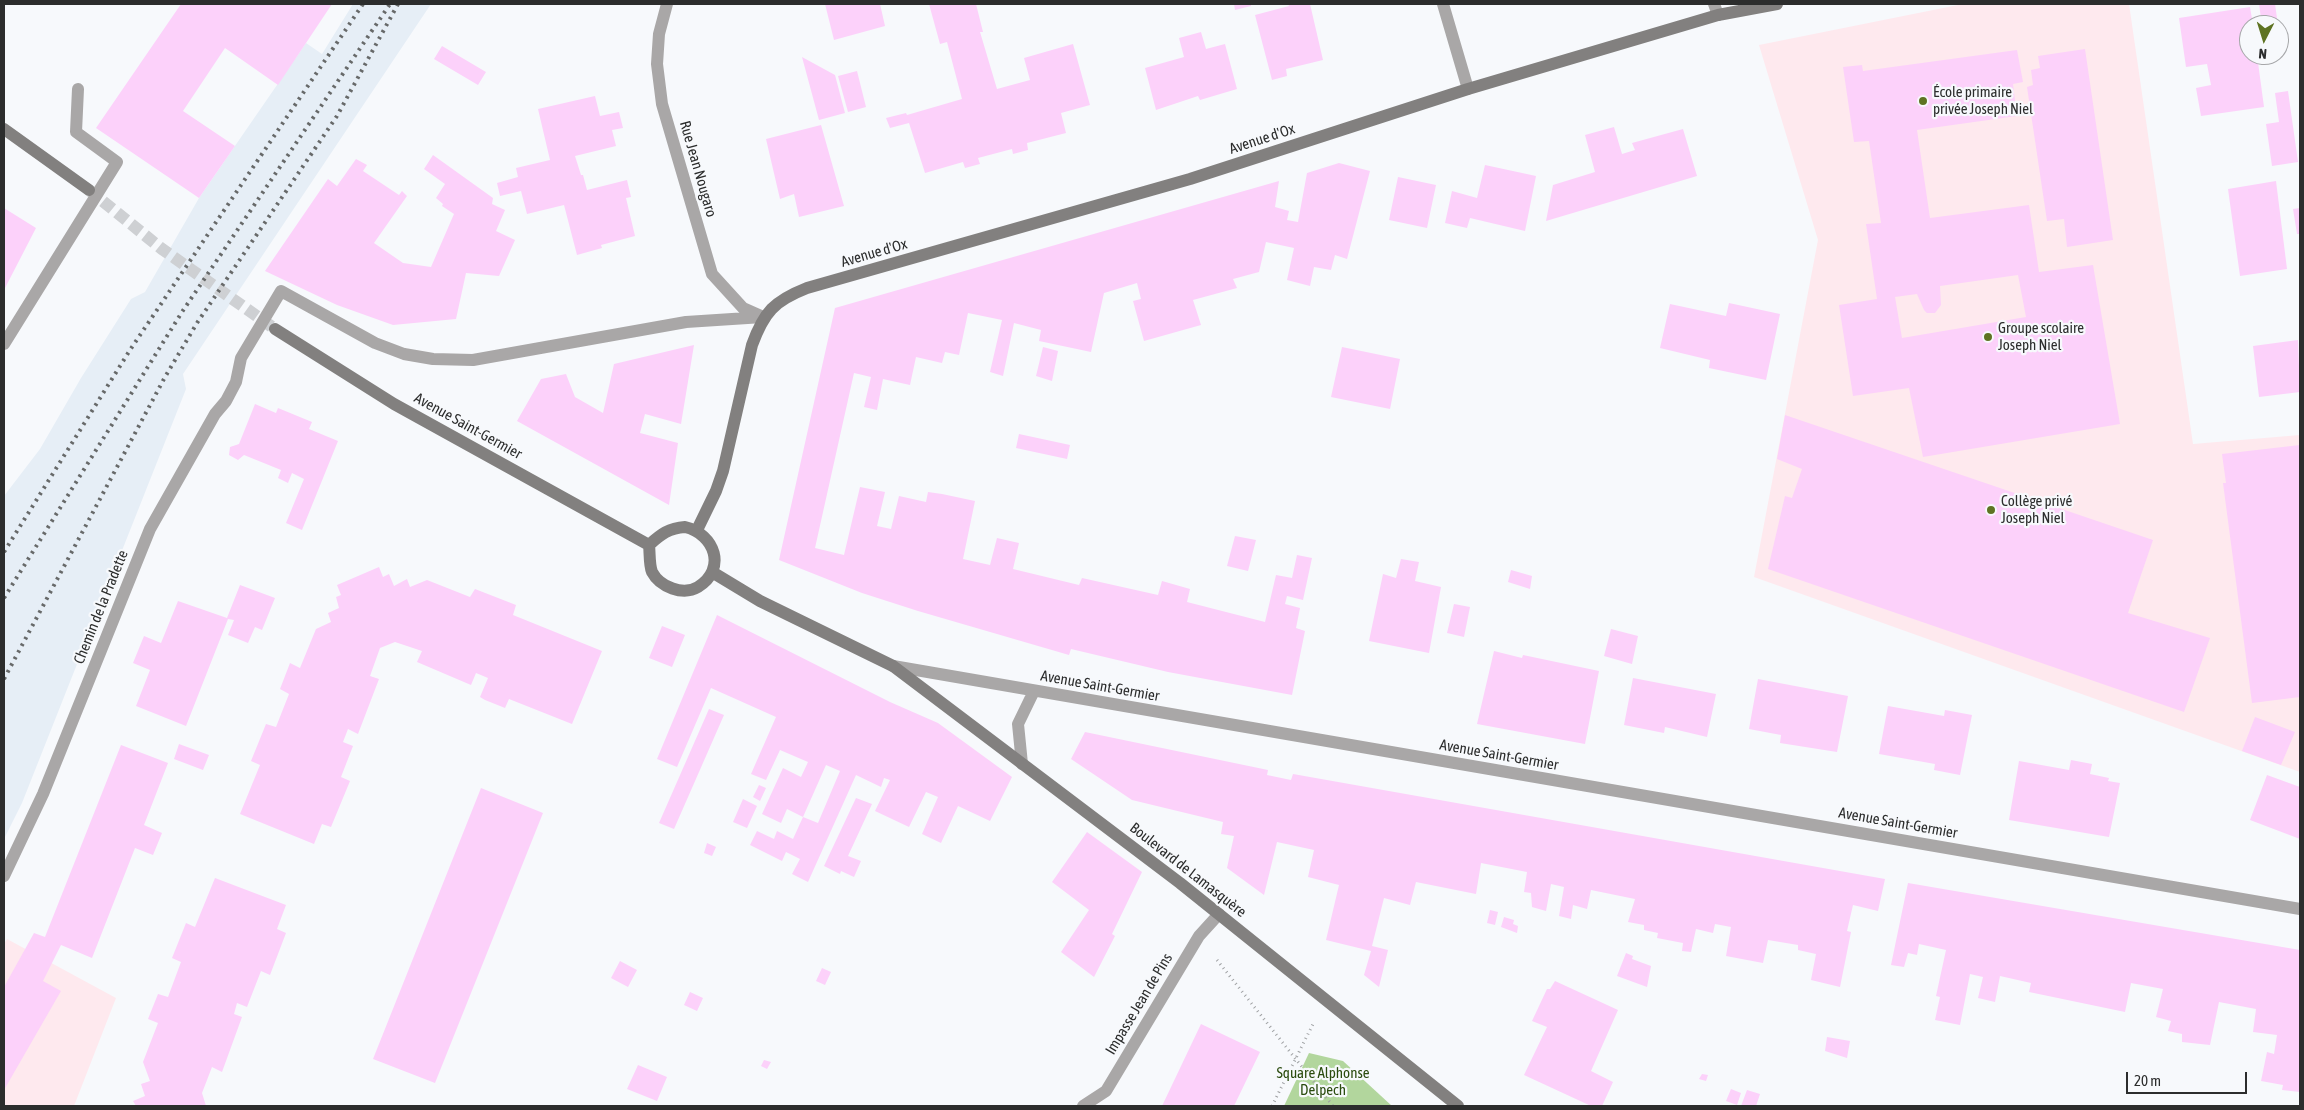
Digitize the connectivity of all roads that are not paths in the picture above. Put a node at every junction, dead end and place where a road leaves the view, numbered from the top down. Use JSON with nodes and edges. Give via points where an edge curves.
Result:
{"nodes":[{"id":1,"x":667,"y":4,"type":"edge"},
{"id":2,"x":1443,"y":4,"type":"edge"},
{"id":3,"x":1777,"y":4,"type":"edge"},
{"id":4,"x":1716,"y":10,"type":"edge"},
{"id":5,"x":78,"y":89,"type":"dead end"},
{"id":6,"x":1468,"y":89,"type":"junction"},
{"id":7,"x":4,"y":129,"type":"edge"},
{"id":8,"x":89,"y":190,"type":"tunnel mouth"},
{"id":9,"x":763,"y":317,"type":"junction"},
{"id":10,"x":275,"y":329,"type":"tunnel mouth"},
{"id":11,"x":4,"y":344,"type":"edge"},
{"id":12,"x":697,"y":530,"type":"junction"},
{"id":13,"x":649,"y":545,"type":"junction"},
{"id":14,"x":712,"y":572,"type":"junction"},
{"id":15,"x":893,"y":666,"type":"junction"},
{"id":16,"x":1034,"y":691,"type":"junction"},
{"id":17,"x":1022,"y":764,"type":"junction"},
{"id":18,"x":4,"y":876,"type":"edge"},
{"id":19,"x":2300,"y":909,"type":"edge"},
{"id":20,"x":1219,"y":914,"type":"junction"},
{"id":21,"x":1088,"y":1105,"type":"edge"},
{"id":22,"x":1458,"y":1106,"type":"edge"}],
"edges":[{"from":1,"to":9,"type":"street","name":"Rue Jean Nougaro","via":[[659,34],[662,104],[712,274],[743,308]]},
{"from":2,"to":6,"type":"street"},
{"from":3,"to":4,"type":"main road","name":"Avenue d'Ox"},
{"from":4,"to":6,"type":"main road","name":"Avenue d'Ox"},
{"from":5,"to":11,"type":"street","via":[[76,132],[117,162]]},
{"from":6,"to":9,"type":"main road","name":"Avenue d'Ox","via":[[1190,179],[806,288],[785,297]]},
{"from":7,"to":8,"type":"main road"},
{"from":9,"to":12,"type":"main road","via":[[752,345],[723,471]]},
{"from":9,"to":18,"type":"street","name":"Chemin de la Pradette","via":[[686,322],[473,360],[433,359],[404,354],[375,343],[281,291],[241,358],[236,382],[226,401],[215,414],[150,528],[43,794]]},
{"from":10,"to":13,"type":"main road","name":"Avenue Saint-Germier","via":[[394,404]]},
{"from":12,"to":13,"type":"main road","via":[[672,528]]},
{"from":12,"to":14,"type":"main road","via":[[713,548]]},
{"from":13,"to":14,"type":"main road","via":[[651,570],[659,582],[678,591],[698,587]]},
{"from":14,"to":15,"type":"main road","name":"Avenue Saint-Germier","via":[[760,601]]},
{"from":15,"to":16,"type":"street","name":"Avenue Saint-Germier"},
{"from":15,"to":17,"type":"main road","name":"Boulevard de Lamasquère"},
{"from":16,"to":17,"type":"street","via":[[1018,724]]},
{"from":16,"to":19,"type":"street","name":"Avenue Saint-Germier"},
{"from":17,"to":20,"type":"main road","name":"Boulevard de Lamasquère"},
{"from":20,"to":21,"type":"street","name":"Impasse Jean de Pins","via":[[1198,936],[1106,1091]]},
{"from":20,"to":22,"type":"main road","name":"Boulevard de Lamasquère"}]}
